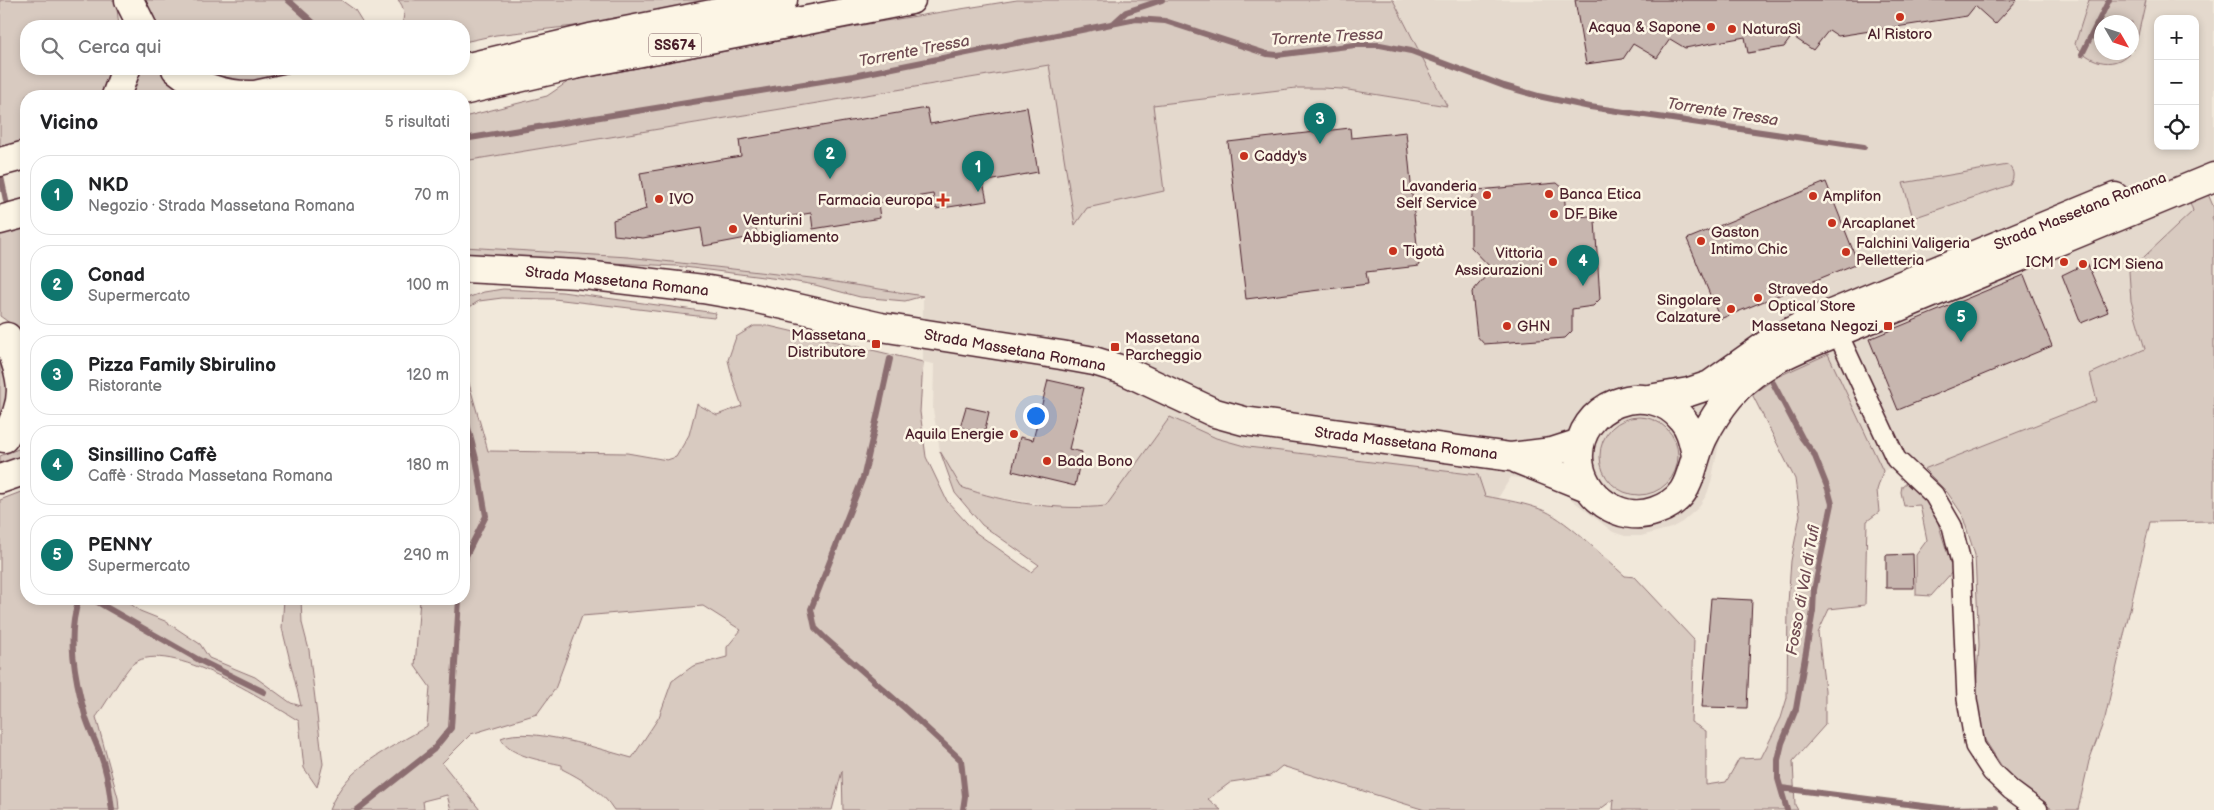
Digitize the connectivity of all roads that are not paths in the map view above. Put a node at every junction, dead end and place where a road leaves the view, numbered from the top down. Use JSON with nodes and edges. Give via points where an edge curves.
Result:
{"nodes":[{"id":1,"x":128,"y":0,"type":"edge"},
{"id":2,"x":783,"y":0,"type":"edge"},
{"id":3,"x":911,"y":0,"type":"edge"},
{"id":4,"x":128,"y":20,"type":"edge"},
{"id":5,"x":139,"y":20,"type":"edge"},
{"id":6,"x":590,"y":38,"type":"junction"},
{"id":7,"x":470,"y":49,"type":"edge"},
{"id":8,"x":574,"y":65,"type":"junction"},
{"id":9,"x":470,"y":67,"type":"edge"},
{"id":10,"x":124,"y":75,"type":"edge"},
{"id":11,"x":184,"y":75,"type":"edge"},
{"id":12,"x":348,"y":75,"type":"edge"},
{"id":13,"x":434,"y":75,"type":"edge"},
{"id":14,"x":118,"y":90,"type":"edge"},
{"id":15,"x":212,"y":90,"type":"edge"},
{"id":16,"x":278,"y":90,"type":"edge"},
{"id":17,"x":369,"y":90,"type":"edge"},
{"id":18,"x":467,"y":90,"type":"edge"},
{"id":19,"x":470,"y":98,"type":"edge"},
{"id":20,"x":20,"y":157,"type":"edge"},
{"id":21,"x":2214,"y":157,"type":"edge"},
{"id":22,"x":0,"y":162,"type":"edge"},
{"id":23,"x":20,"y":173,"type":"edge"},
{"id":24,"x":2214,"y":177,"type":"edge"},
{"id":25,"x":0,"y":178,"type":"edge"},
{"id":26,"x":20,"y":197,"type":"edge"},
{"id":27,"x":0,"y":202,"type":"edge"},
{"id":28,"x":20,"y":215,"type":"edge"},
{"id":29,"x":0,"y":220,"type":"edge"},
{"id":30,"x":470,"y":268,"type":"edge"},
{"id":31,"x":511,"y":270,"type":"junction"},
{"id":32,"x":470,"y":285,"type":"edge"},
{"id":33,"x":1836,"y":332,"type":"junction"},
{"id":34,"x":3,"y":334,"type":"edge"},
{"id":35,"x":20,"y":350,"type":"edge"},
{"id":36,"x":20,"y":389,"type":"edge"},
{"id":37,"x":1649,"y":399,"type":"junction"},
{"id":38,"x":20,"y":403,"type":"edge"},
{"id":39,"x":10,"y":436,"type":"edge"},
{"id":40,"x":1580,"y":443,"type":"junction"},
{"id":41,"x":1696,"y":455,"type":"junction"},
{"id":42,"x":1511,"y":456,"type":"junction"},
{"id":43,"x":20,"y":472,"type":"edge"},
{"id":44,"x":0,"y":480,"type":"edge"},
{"id":45,"x":1587,"y":487,"type":"junction"},
{"id":46,"x":2038,"y":810,"type":"edge"}],
"edges":[{"from":1,"to":4,"type":"main road"},
{"from":1,"to":5,"type":"main road"},
{"from":2,"to":6,"type":"main road","number":"SS674"},
{"from":3,"to":8,"type":"main road","number":"SS674"},
{"from":6,"to":7,"type":"main road"},
{"from":6,"to":9,"type":"main road","number":"SS674"},
{"from":8,"to":18,"type":"main road","number":"SS674"},
{"from":8,"to":19,"type":"main road"},
{"from":10,"to":14,"type":"main road"},
{"from":11,"to":15,"type":"main road"},
{"from":12,"to":16,"type":"main road"},
{"from":13,"to":17,"type":"main road"},
{"from":20,"to":22,"type":"main road"},
{"from":21,"to":37,"type":"main road","name":"Strada Massetana Romana","via":[[1802,326],[1772,342],[1710,385]]},
{"from":23,"to":25,"type":"main road"},
{"from":24,"to":33,"type":"main road","name":"Strada Massetana Romana"},
{"from":26,"to":27,"type":"main road"},
{"from":28,"to":29,"type":"main road"},
{"from":30,"to":31,"type":"main road","name":"Strada Massetana Romana"},
{"from":31,"to":32,"type":"main road","name":"Strada Massetana Romana"},
{"from":31,"to":42,"type":"main road","name":"Strada Massetana Romana","via":[[578,274],[702,289],[881,327],[1094,361],[1123,370],[1215,413],[1244,421]]},
{"from":33,"to":41,"type":"main road","name":"Strada Massetana Romana","via":[[1775,360],[1746,380],[1720,409]]},
{"from":33,"to":46,"type":"street","via":[[1896,459],[1940,502],[1956,537],[1962,577],[1967,699],[1975,746],[1992,772]]},
{"from":34,"to":35,"type":"main road"},
{"from":34,"to":36,"type":"main road","via":[[18,368]]},
{"from":37,"to":40,"type":"main road","name":"Strada Massetana Romana","via":[[1628,398],[1601,410],[1590,421]]},
{"from":37,"to":41,"type":"main road","name":"Strada Massetana Romana","via":[[1667,406],[1682,419],[1692,435]]},
{"from":38,"to":39,"type":"main road"},
{"from":40,"to":42,"type":"main road","name":"Strada Massetana Romana","via":[[1552,452]]},
{"from":40,"to":45,"type":"main road","name":"Strada Massetana Romana","via":[[1581,473]]},
{"from":41,"to":45,"type":"main road","name":"Strada Massetana Romana","via":[[1693,474],[1684,491],[1671,504],[1654,512],[1616,511]]},
{"from":42,"to":45,"type":"main road","name":"Strada Massetana Romana"},
{"from":43,"to":44,"type":"main road"}]}
